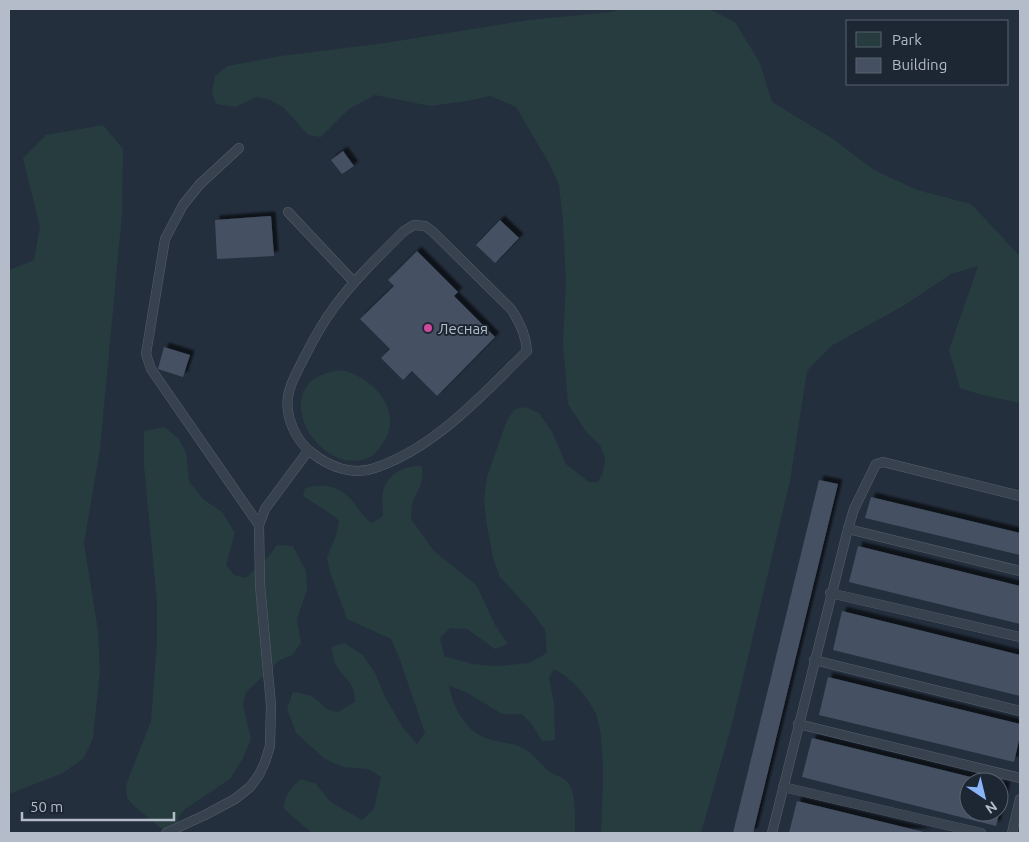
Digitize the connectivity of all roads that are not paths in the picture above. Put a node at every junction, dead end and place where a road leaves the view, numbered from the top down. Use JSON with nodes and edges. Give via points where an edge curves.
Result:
{"nodes":[{"id":1,"x":239,"y":148,"type":"dead end"},
{"id":2,"x":288,"y":212,"type":"dead end"},
{"id":3,"x":354,"y":282,"type":"junction"},
{"id":4,"x":308,"y":450,"type":"junction"},
{"id":5,"x":1020,"y":496,"type":"edge"},
{"id":6,"x":259,"y":524,"type":"junction"},
{"id":7,"x":848,"y":529,"type":"junction"},
{"id":8,"x":1020,"y":570,"type":"edge"},
{"id":9,"x":830,"y":593,"type":"junction"},
{"id":10,"x":1020,"y":637,"type":"edge"},
{"id":11,"x":814,"y":660,"type":"junction"},
{"id":12,"x":1020,"y":711,"type":"edge"},
{"id":13,"x":798,"y":724,"type":"junction"},
{"id":14,"x":1020,"y":778,"type":"edge"},
{"id":15,"x":783,"y":787,"type":"junction"},
{"id":16,"x":1020,"y":799,"type":"edge"},
{"id":17,"x":166,"y":833,"type":"edge"},
{"id":18,"x":772,"y":833,"type":"edge"},
{"id":19,"x":981,"y":833,"type":"edge"},
{"id":20,"x":1012,"y":833,"type":"edge"}],
"edges":[{"from":1,"to":6,"type":"lane","via":[[200,184],[183,205],[165,239],[146,354],[150,369]]},
{"from":2,"to":3,"type":"lane"},
{"from":3,"to":4,"type":"lane","via":[[318,331],[291,383],[288,414],[292,428]]},
{"from":3,"to":4,"type":"lane","via":[[404,230],[414,225],[425,226],[511,309],[519,322],[527,351],[441,432],[384,465],[361,471],[347,470],[327,463]]},
{"from":4,"to":6,"type":"lane","via":[[265,509]]},
{"from":5,"to":7,"type":"lane","via":[[882,462],[872,470]]},
{"from":6,"to":17,"type":"lane","via":[[260,584],[272,729],[268,754],[259,775],[235,799]]},
{"from":7,"to":8,"type":"lane"},
{"from":7,"to":9,"type":"lane"},
{"from":9,"to":10,"type":"lane"},
{"from":9,"to":11,"type":"lane"},
{"from":11,"to":12,"type":"lane"},
{"from":11,"to":13,"type":"lane"},
{"from":13,"to":14,"type":"lane"},
{"from":13,"to":15,"type":"lane"},
{"from":15,"to":18,"type":"lane"},
{"from":15,"to":19,"type":"lane"},
{"from":16,"to":20,"type":"lane"}]}
